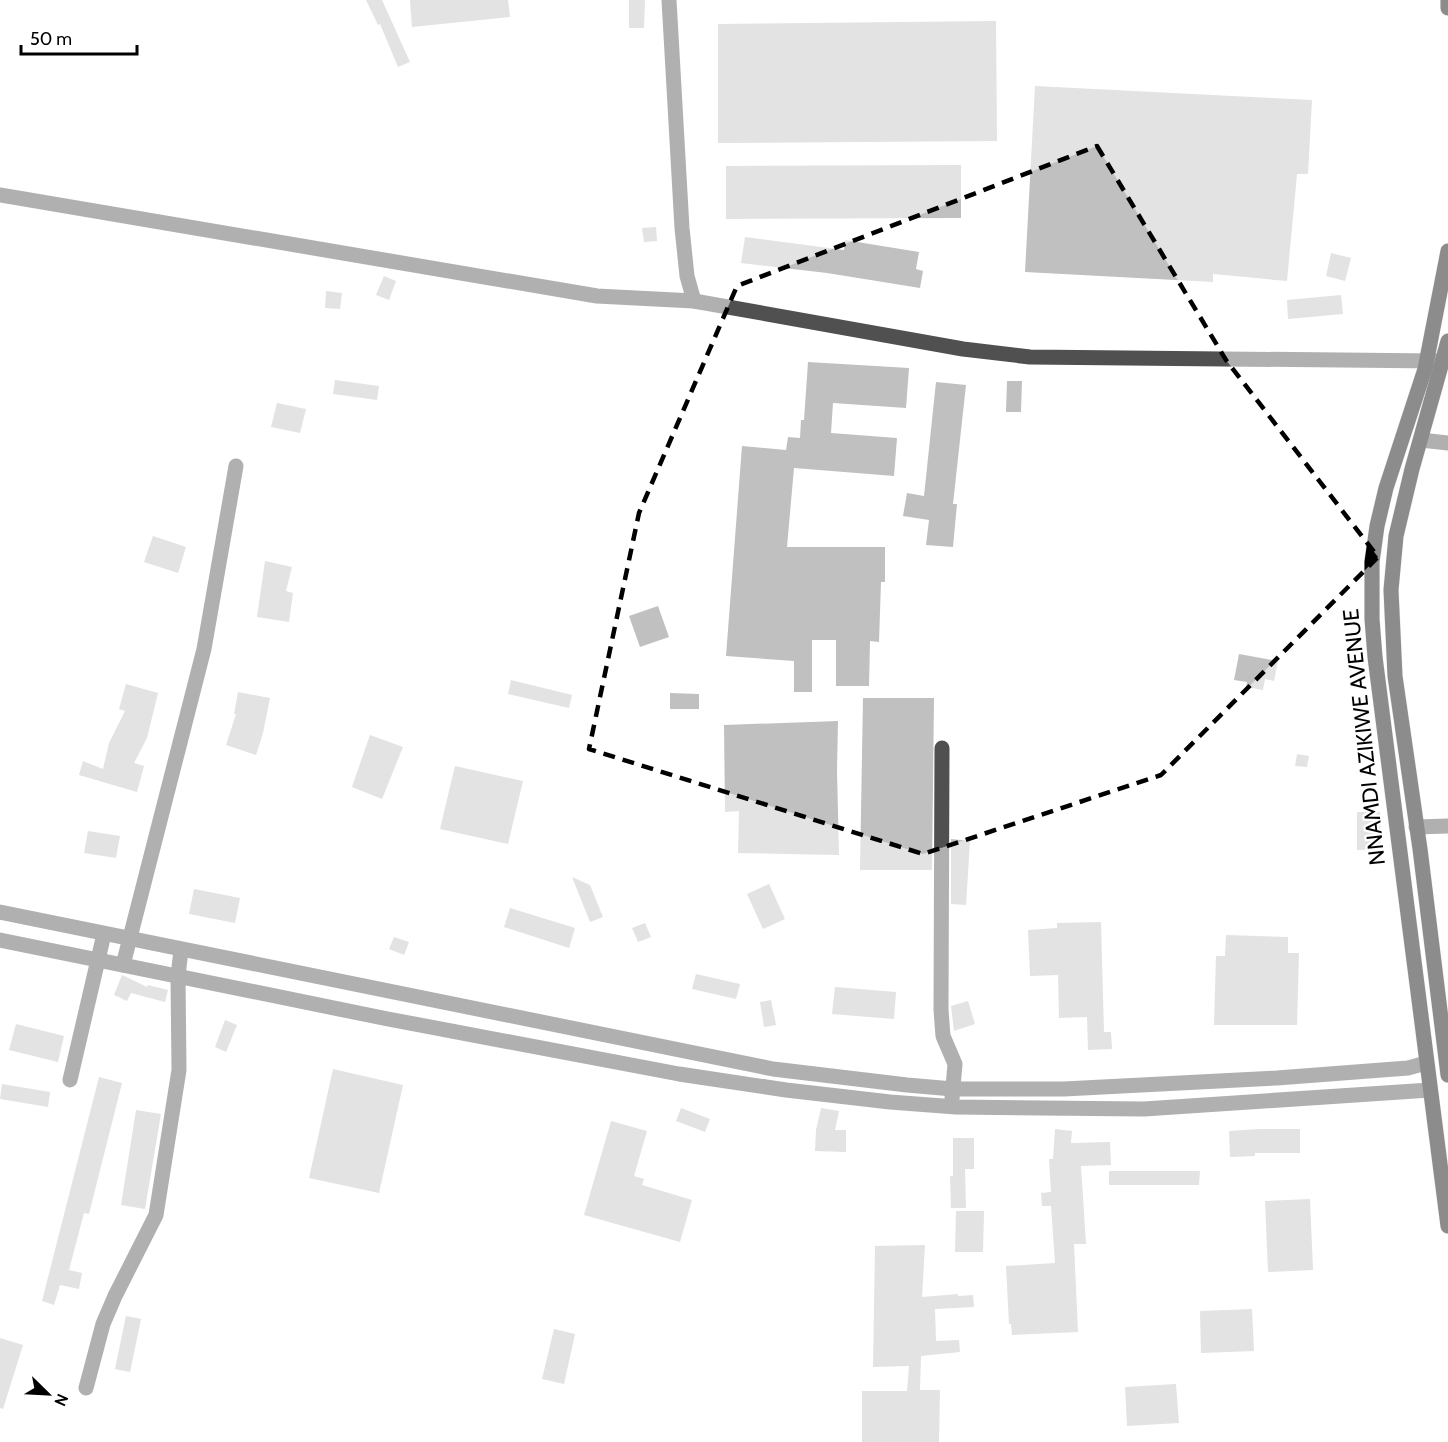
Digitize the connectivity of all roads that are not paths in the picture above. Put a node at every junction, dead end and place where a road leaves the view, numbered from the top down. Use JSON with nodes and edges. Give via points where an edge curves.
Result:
{"nodes":[{"id":1,"x":669,"y":0,"type":"edge"},
{"id":2,"x":1448,"y":0,"type":"edge"},
{"id":3,"x":1448,"y":8,"type":"edge"},
{"id":4,"x":0,"y":195,"type":"edge"},
{"id":5,"x":1448,"y":251,"type":"edge"},
{"id":6,"x":694,"y":301,"type":"junction"},
{"id":7,"x":1448,"y":341,"type":"edge"},
{"id":8,"x":1427,"y":361,"type":"junction"},
{"id":9,"x":1443,"y":361,"type":"junction"},
{"id":10,"x":1420,"y":440,"type":"junction"},
{"id":11,"x":1448,"y":443,"type":"edge"},
{"id":12,"x":236,"y":466,"type":"dead end"},
{"id":13,"x":942,"y":748,"type":"dead end"},
{"id":14,"x":1448,"y":826,"type":"edge"},
{"id":15,"x":1416,"y":827,"type":"junction"},
{"id":16,"x":0,"y":912,"type":"edge"},
{"id":17,"x":104,"y":934,"type":"junction"},
{"id":18,"x":130,"y":939,"type":"junction"},
{"id":19,"x":0,"y":940,"type":"edge"},
{"id":20,"x":181,"y":950,"type":"junction"},
{"id":21,"x":98,"y":960,"type":"junction"},
{"id":22,"x":123,"y":965,"type":"junction"},
{"id":23,"x":178,"y":976,"type":"junction"},
{"id":24,"x":1426,"y":1063,"type":"junction"},
{"id":25,"x":1448,"y":1075,"type":"edge"},
{"id":26,"x":70,"y":1080,"type":"dead end"},
{"id":27,"x":953,"y":1089,"type":"junction"},
{"id":28,"x":1430,"y":1090,"type":"junction"},
{"id":29,"x":952,"y":1107,"type":"junction"},
{"id":30,"x":1448,"y":1226,"type":"edge"},
{"id":31,"x":86,"y":1388,"type":"dead end"}],
"edges":[{"from":1,"to":6,"type":"street","via":[[682,228]]},
{"from":2,"to":3,"type":"main road"},
{"from":4,"to":6,"type":"street","via":[[597,296]]},
{"from":5,"to":8,"type":"main road","name":"NNAMDI AZIKIWE AVENUE"},
{"from":6,"to":8,"type":"street","via":[[963,349],[1030,357]]},
{"from":7,"to":9,"type":"main road","name":"NNAMDI AZIKIWE AVENUE"},
{"from":8,"to":9,"type":"street"},
{"from":8,"to":24,"type":"main road","name":"NNAMDI AZIKIWE AVENUE","via":[[1386,488],[1372,562],[1374,657]]},
{"from":9,"to":10,"type":"main road","name":"NNAMDI AZIKIWE AVENUE"},
{"from":10,"to":11,"type":"street"},
{"from":10,"to":15,"type":"main road","name":"NNAMDI AZIKIWE AVENUE","via":[[1396,536],[1391,590],[1395,676]]},
{"from":12,"to":18,"type":"street","via":[[204,649]]},
{"from":13,"to":27,"type":"street","via":[[941,1010],[943,1036],[955,1064]]},
{"from":14,"to":15,"type":"street"},
{"from":15,"to":25,"type":"main road","name":"NNAMDI AZIKIWE AVENUE"},
{"from":16,"to":17,"type":"street"},
{"from":17,"to":18,"type":"street"},
{"from":17,"to":21,"type":"street"},
{"from":18,"to":20,"type":"street"},
{"from":18,"to":22,"type":"street"},
{"from":19,"to":21,"type":"street"},
{"from":20,"to":23,"type":"street"},
{"from":20,"to":27,"type":"street","via":[[773,1069]]},
{"from":21,"to":22,"type":"street"},
{"from":21,"to":26,"type":"street"},
{"from":22,"to":23,"type":"street"},
{"from":23,"to":29,"type":"street","via":[[679,1074],[786,1090]]},
{"from":23,"to":31,"type":"street","via":[[179,1070],[156,1215],[107,1315]]},
{"from":24,"to":27,"type":"street","via":[[1408,1068],[1254,1079],[1064,1089]]},
{"from":24,"to":28,"type":"main road","name":"NNAMDI AZIKIWE AVENUE"},
{"from":27,"to":29,"type":"street"},
{"from":28,"to":29,"type":"street","via":[[1144,1109]]},
{"from":28,"to":30,"type":"main road","name":"NNAMDI AZIKIWE AVENUE"}]}
